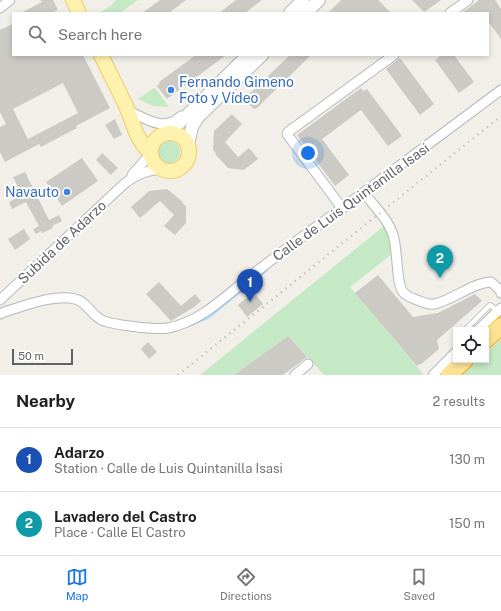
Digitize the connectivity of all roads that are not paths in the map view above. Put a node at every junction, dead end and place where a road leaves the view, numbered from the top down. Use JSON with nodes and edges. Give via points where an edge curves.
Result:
{"nodes":[{"id":1,"x":10,"y":0,"type":"edge"},
{"id":2,"x":73,"y":0,"type":"edge"},
{"id":3,"x":303,"y":0,"type":"edge"},
{"id":4,"x":319,"y":0,"type":"edge"},
{"id":5,"x":468,"y":0,"type":"edge"},
{"id":6,"x":0,"y":8,"type":"edge"},
{"id":7,"x":79,"y":12,"type":"edge"},
{"id":8,"x":291,"y":12,"type":"edge"},
{"id":9,"x":307,"y":12,"type":"edge"},
{"id":10,"x":451,"y":12,"type":"edge"},
{"id":11,"x":100,"y":56,"type":"edge"},
{"id":12,"x":247,"y":56,"type":"edge"},
{"id":13,"x":261,"y":56,"type":"edge"},
{"id":14,"x":393,"y":56,"type":"edge"},
{"id":15,"x":501,"y":90,"type":"edge"},
{"id":16,"x":127,"y":110,"type":"junction"},
{"id":17,"x":163,"y":131,"type":"junction"},
{"id":18,"x":188,"y":144,"type":"junction"},
{"id":19,"x":151,"y":154,"type":"junction"},
{"id":20,"x":161,"y":170,"type":"junction"},
{"id":21,"x":124,"y":184,"type":"junction"},
{"id":22,"x":364,"y":193,"type":"junction"},
{"id":23,"x":342,"y":208,"type":"junction"},
{"id":24,"x":501,"y":279,"type":"edge"},
{"id":25,"x":491,"y":282,"type":"junction"},
{"id":26,"x":501,"y":292,"type":"edge"},
{"id":27,"x":0,"y":300,"type":"edge"},
{"id":28,"x":0,"y":314,"type":"edge"},
{"id":29,"x":500,"y":315,"type":"edge"},
{"id":30,"x":468,"y":327,"type":"edge"},
{"id":31,"x":482,"y":327,"type":"edge"},
{"id":32,"x":489,"y":335,"type":"edge"},
{"id":33,"x":453,"y":355,"type":"edge"},
{"id":34,"x":462,"y":363,"type":"edge"},
{"id":35,"x":308,"y":364,"type":"dead end"},
{"id":36,"x":295,"y":375,"type":"edge"},
{"id":37,"x":433,"y":375,"type":"edge"},
{"id":38,"x":449,"y":375,"type":"edge"}],
"edges":[{"from":1,"to":6,"type":"street"},
{"from":2,"to":7,"type":"main road"},
{"from":3,"to":8,"type":"main road"},
{"from":4,"to":9,"type":"main road"},
{"from":5,"to":10,"type":"street"},
{"from":11,"to":16,"type":"main road"},
{"from":12,"to":17,"type":"main road","via":[[204,98]]},
{"from":13,"to":18,"type":"main road","via":[[198,117],[192,127]]},
{"from":14,"to":23,"type":"street","via":[[287,134]]},
{"from":15,"to":22,"type":"street","name":"Calle de Luis Quintanilla Isasi"},
{"from":16,"to":17,"type":"main road","via":[[137,125],[143,129]]},
{"from":16,"to":19,"type":"main road","via":[[133,128]]},
{"from":17,"to":18,"type":"main road","via":[[181,136]]},
{"from":17,"to":19,"type":"main road","via":[[154,142]]},
{"from":18,"to":20,"type":"main road","via":[[189,158],[182,168],[173,172]]},
{"from":19,"to":20,"type":"main road","via":[[155,165]]},
{"from":19,"to":21,"type":"street","name":"Subida de Adarzo"},
{"from":20,"to":21,"type":"street","name":"Subida de Adarzo","via":[[135,175]]},
{"from":21,"to":27,"type":"street","name":"Subida de Adarzo"},
{"from":22,"to":23,"type":"street","name":"Calle de Luis Quintanilla Isasi"},
{"from":22,"to":25,"type":"street","via":[[393,235],[399,284],[403,292],[427,304],[434,304],[483,282]]},
{"from":23,"to":28,"type":"street","name":"Calle de Luis Quintanilla Isasi","via":[[261,267],[209,310],[175,327],[157,329],[102,321],[83,303],[68,298],[40,301]]},
{"from":24,"to":25,"type":"street"},
{"from":25,"to":26,"type":"street"},
{"from":29,"to":30,"type":"lane","via":[[490,305]]},
{"from":29,"to":31,"type":"street"},
{"from":29,"to":32,"type":"highway"},
{"from":33,"to":37,"type":"street"},
{"from":34,"to":38,"type":"highway"},
{"from":35,"to":36,"type":"street"}]}
